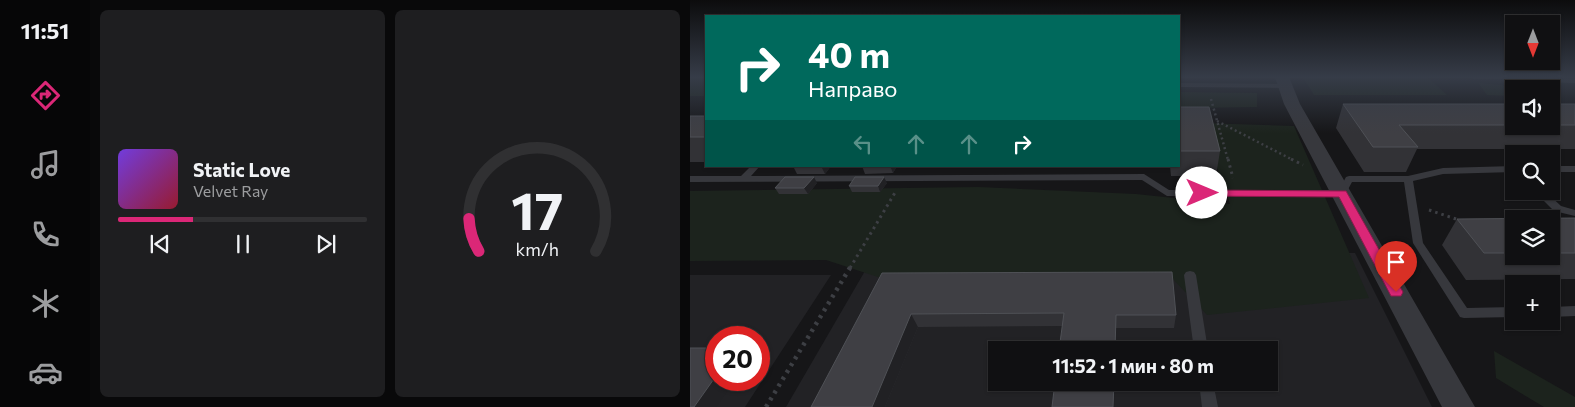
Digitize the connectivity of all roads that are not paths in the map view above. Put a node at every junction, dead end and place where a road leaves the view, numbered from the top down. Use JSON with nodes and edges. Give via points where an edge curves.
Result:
{"nodes":[{"id":1,"x":1290,"y":96,"type":"edge"},
{"id":2,"x":755,"y":167,"type":"edge"},
{"id":3,"x":1505,"y":169,"type":"edge"},
{"id":4,"x":1560,"y":169,"type":"edge"},
{"id":5,"x":1575,"y":169,"type":"edge"},
{"id":6,"x":690,"y":179,"type":"edge"},
{"id":7,"x":743,"y":179,"type":"junction"},
{"id":8,"x":1408,"y":179,"type":"junction"},
{"id":9,"x":1339,"y":188,"type":"junction"},
{"id":10,"x":1548,"y":200,"type":"edge"},
{"id":11,"x":1575,"y":213,"type":"edge"},
{"id":12,"x":1190,"y":274,"type":"dead end"},
{"id":13,"x":1505,"y":312,"type":"edge"},
{"id":14,"x":1560,"y":312,"type":"edge"},
{"id":15,"x":1575,"y":312,"type":"edge"},
{"id":16,"x":1200,"y":341,"type":"edge"},
{"id":17,"x":1207,"y":391,"type":"edge"},
{"id":18,"x":1210,"y":407,"type":"edge"},
{"id":19,"x":1459,"y":407,"type":"edge"}],
"edges":[{"from":1,"to":9,"type":"street"},
{"from":2,"to":7,"type":"lane"},
{"from":3,"to":8,"type":"lane","via":[[1443,171]]},
{"from":4,"to":5,"type":"lane"},
{"from":6,"to":7,"type":"lane"},
{"from":7,"to":9,"type":"lane","via":[[1144,177],[1167,193]]},
{"from":8,"to":9,"type":"lane","via":[[1349,179]]},
{"from":8,"to":13,"type":"lane","via":[[1418,243],[1464,313]]},
{"from":9,"to":19,"type":"street"},
{"from":10,"to":11,"type":"lane","via":[[1558,209]]},
{"from":12,"to":16,"type":"lane"},
{"from":14,"to":15,"type":"lane"},
{"from":17,"to":18,"type":"lane"}]}
